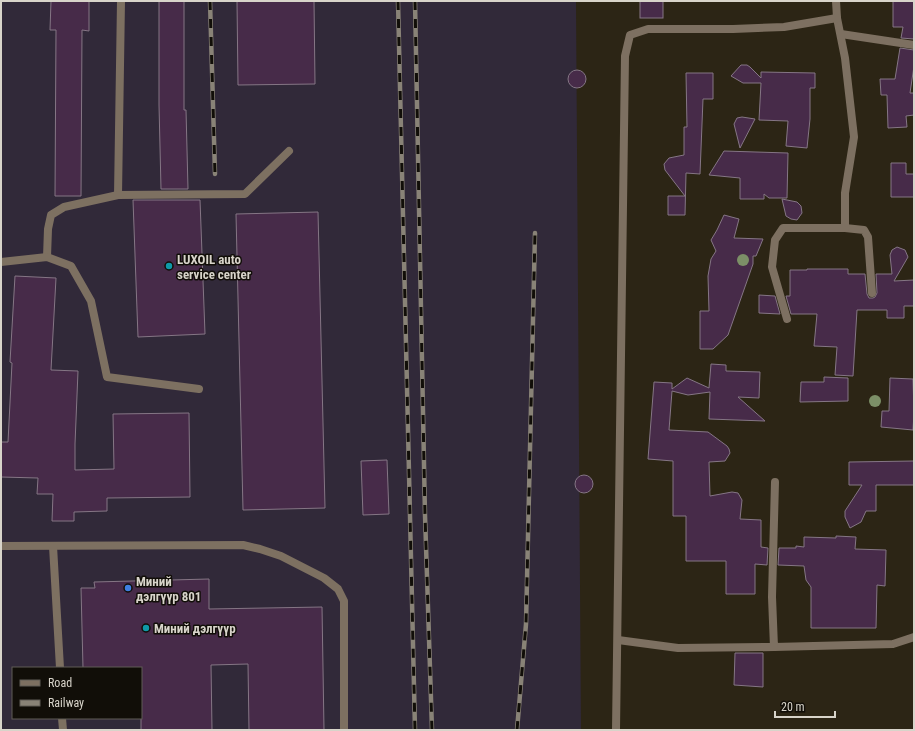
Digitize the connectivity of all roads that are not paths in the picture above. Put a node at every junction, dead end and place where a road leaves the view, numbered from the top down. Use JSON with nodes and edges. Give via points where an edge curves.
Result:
{"nodes":[{"id":1,"x":121,"y":1,"type":"edge"},
{"id":2,"x":836,"y":1,"type":"edge"},
{"id":3,"x":837,"y":18,"type":"junction"},
{"id":4,"x":841,"y":34,"type":"junction"},
{"id":5,"x":914,"y":45,"type":"edge"},
{"id":6,"x":289,"y":152,"type":"dead end"},
{"id":7,"x":118,"y":195,"type":"junction"},
{"id":8,"x":845,"y":228,"type":"junction"},
{"id":9,"x":47,"y":257,"type":"junction"},
{"id":10,"x":1,"y":262,"type":"edge"},
{"id":11,"x":872,"y":293,"type":"dead end"},
{"id":12,"x":787,"y":319,"type":"dead end"},
{"id":13,"x":199,"y":389,"type":"dead end"},
{"id":14,"x":775,"y":482,"type":"dead end"},
{"id":15,"x":1,"y":546,"type":"edge"},
{"id":16,"x":53,"y":546,"type":"junction"},
{"id":17,"x":914,"y":637,"type":"edge"},
{"id":18,"x":618,"y":640,"type":"junction"},
{"id":19,"x":774,"y":646,"type":"junction"},
{"id":20,"x":60,"y":667,"type":"edge"},
{"id":21,"x":62,"y":719,"type":"edge"},
{"id":22,"x":63,"y":730,"type":"edge"},
{"id":23,"x":344,"y":730,"type":"edge"},
{"id":24,"x":616,"y":730,"type":"edge"}],
"edges":[{"from":1,"to":7,"type":"street"},
{"from":2,"to":3,"type":"street"},
{"from":3,"to":4,"type":"street"},
{"from":3,"to":18,"type":"street","via":[[784,27],[648,29],[630,35],[625,56]]},
{"from":4,"to":5,"type":"street"},
{"from":4,"to":8,"type":"street","via":[[854,137],[845,193]]},
{"from":6,"to":7,"type":"street","via":[[245,194]]},
{"from":7,"to":9,"type":"street","via":[[64,207],[51,215]]},
{"from":8,"to":11,"type":"street","via":[[864,230],[868,237]]},
{"from":8,"to":12,"type":"street","via":[[783,228],[775,240],[772,267]]},
{"from":9,"to":10,"type":"street"},
{"from":9,"to":13,"type":"street","via":[[71,266],[91,301],[107,377]]},
{"from":14,"to":19,"type":"street","via":[[772,597]]},
{"from":15,"to":16,"type":"street"},
{"from":16,"to":20,"type":"street"},
{"from":16,"to":23,"type":"street","via":[[244,545],[281,556],[324,578],[338,589],[344,601]]},
{"from":17,"to":19,"type":"street","via":[[893,644]]},
{"from":18,"to":19,"type":"street","via":[[678,648]]},
{"from":18,"to":24,"type":"street"},
{"from":21,"to":22,"type":"street"}]}
